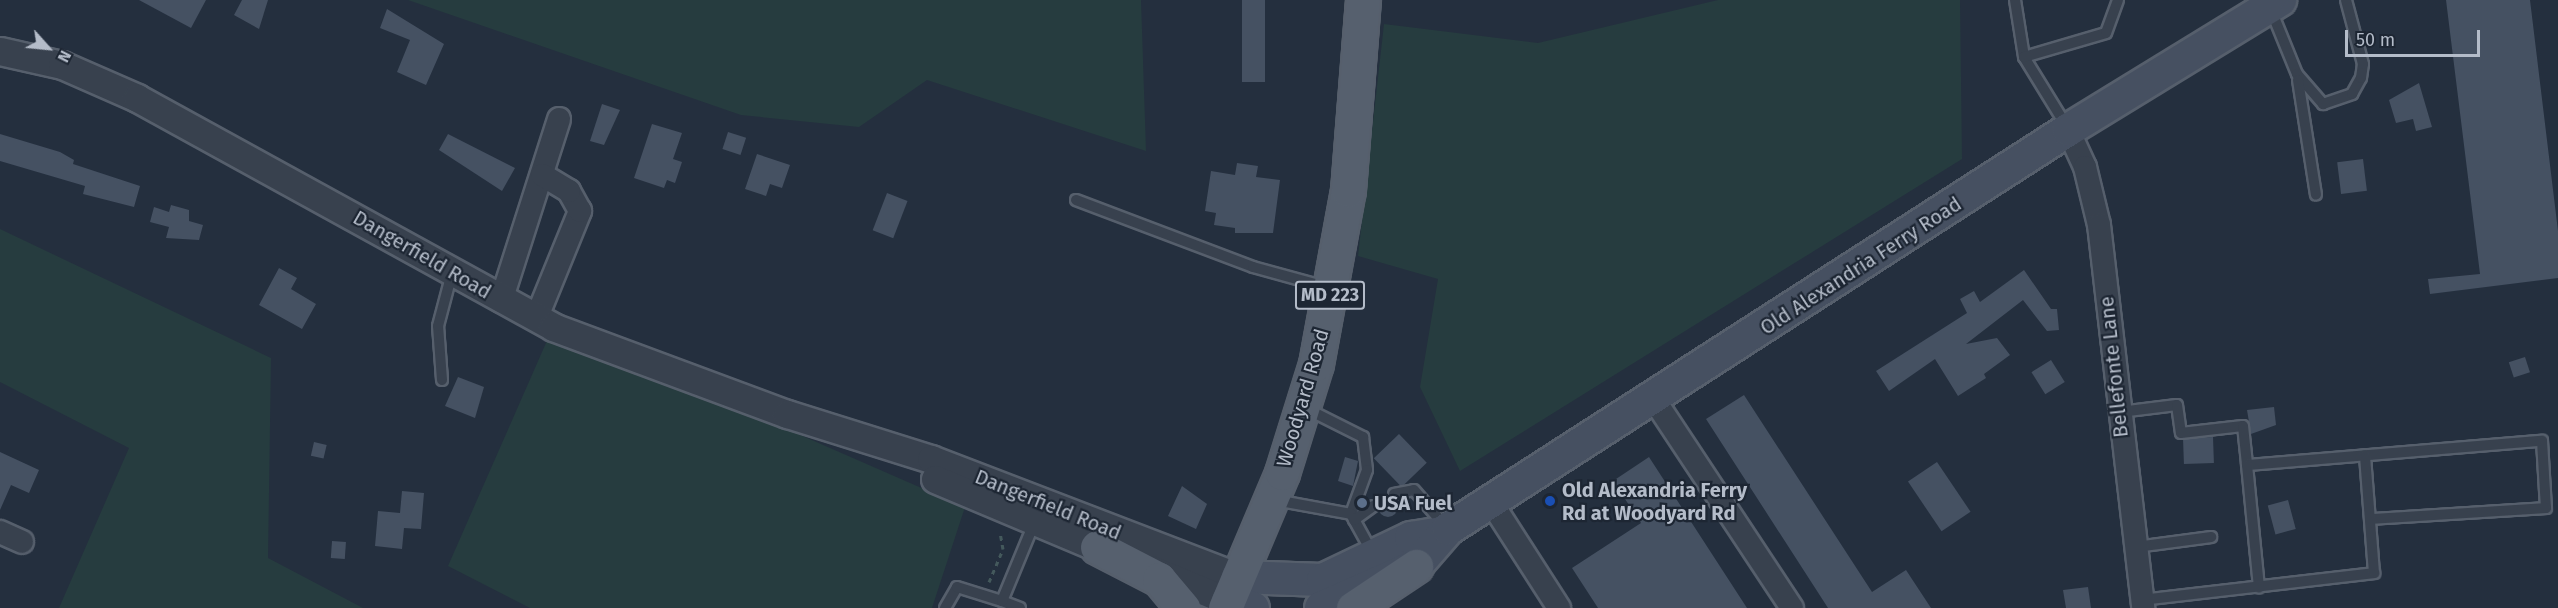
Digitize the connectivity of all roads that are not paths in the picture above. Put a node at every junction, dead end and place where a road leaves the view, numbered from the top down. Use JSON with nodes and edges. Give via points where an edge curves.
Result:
{"nodes":[{"id":1,"x":1363,"y":0,"type":"edge"},
{"id":2,"x":2015,"y":0,"type":"edge"},
{"id":3,"x":2118,"y":0,"type":"edge"},
{"id":4,"x":2346,"y":0,"type":"edge"},
{"id":5,"x":2275,"y":3,"type":"edge"},
{"id":6,"x":0,"y":51,"type":"edge"},
{"id":7,"x":2024,"y":57,"type":"junction"},
{"id":8,"x":2297,"y":74,"type":"junction"},
{"id":9,"x":560,"y":119,"type":"dead end"},
{"id":10,"x":2068,"y":130,"type":"junction"},
{"id":11,"x":542,"y":175,"type":"junction"},
{"id":12,"x":2316,"y":195,"type":"dead end"},
{"id":13,"x":1076,"y":200,"type":"dead end"},
{"id":14,"x":452,"y":273,"type":"junction"},
{"id":15,"x":1331,"y":289,"type":"junction"},
{"id":16,"x":501,"y":301,"type":"junction"},
{"id":17,"x":536,"y":319,"type":"junction"},
{"id":18,"x":442,"y":380,"type":"dead end"},
{"id":19,"x":1655,"y":401,"type":"junction"},
{"id":20,"x":1304,"y":407,"type":"junction"},
{"id":21,"x":2119,"y":412,"type":"junction"},
{"id":22,"x":856,"y":436,"type":"junction"},
{"id":23,"x":2365,"y":455,"type":"junction"},
{"id":24,"x":2247,"y":465,"type":"junction"},
{"id":25,"x":1394,"y":494,"type":"dead end"},
{"id":26,"x":1272,"y":500,"type":"junction"},
{"id":27,"x":1491,"y":502,"type":"junction"},
{"id":28,"x":1373,"y":506,"type":"dead end"},
{"id":29,"x":1353,"y":517,"type":"junction"},
{"id":30,"x":2370,"y":519,"type":"junction"},
{"id":31,"x":1035,"y":521,"type":"junction"},
{"id":32,"x":1445,"y":531,"type":"junction"},
{"id":33,"x":0,"y":532,"type":"edge"},
{"id":34,"x":2211,"y":537,"type":"dead end"},
{"id":35,"x":22,"y":542,"type":"dead end"},
{"id":36,"x":1097,"y":547,"type":"junction"},
{"id":37,"x":2136,"y":547,"type":"junction"},
{"id":38,"x":1376,"y":558,"type":"junction"},
{"id":39,"x":1416,"y":566,"type":"junction"},
{"id":40,"x":2259,"y":586,"type":"junction"},
{"id":41,"x":1236,"y":599,"type":"edge"},
{"id":42,"x":1002,"y":601,"type":"junction"},
{"id":43,"x":2142,"y":604,"type":"edge"},
{"id":44,"x":945,"y":608,"type":"edge"},
{"id":45,"x":1020,"y":608,"type":"edge"},
{"id":46,"x":1183,"y":608,"type":"edge"},
{"id":47,"x":1321,"y":608,"type":"edge"},
{"id":48,"x":1353,"y":608,"type":"edge"},
{"id":49,"x":1559,"y":608,"type":"edge"},
{"id":50,"x":1792,"y":608,"type":"edge"}],
"edges":[{"from":1,"to":15,"type":"main road","name":"Woodyard Road","number":"MD 223","via":[[1348,190]]},
{"from":2,"to":7,"type":"lane"},
{"from":3,"to":7,"type":"lane","via":[[2106,33]]},
{"from":4,"to":8,"type":"lane","via":[[2363,64],[2352,94],[2323,104]]},
{"from":5,"to":8,"type":"lane"},
{"from":5,"to":10,"type":"main road","name":"Old Alexandria Ferry Road"},
{"from":6,"to":14,"type":"street","name":"Dangerfield Road","via":[[62,65],[137,98],[412,245]]},
{"from":7,"to":10,"type":"lane"},
{"from":8,"to":12,"type":"lane"},
{"from":9,"to":11,"type":"street"},
{"from":10,"to":19,"type":"main road","name":"Old Alexandria Ferry Road"},
{"from":10,"to":21,"type":"street","name":"Bellefonte Lane","via":[[2095,203]]},
{"from":11,"to":16,"type":"street"},
{"from":11,"to":17,"type":"street","via":[[569,191],[580,211]]},
{"from":13,"to":15,"type":"lane","via":[[1253,267],[1294,274]]},
{"from":14,"to":16,"type":"street","name":"Dangerfield Road"},
{"from":14,"to":18,"type":"lane","via":[[438,326]]},
{"from":15,"to":20,"type":"main road","name":"Woodyard Road","number":"MD 223"},
{"from":16,"to":17,"type":"street","name":"Dangerfield Road"},
{"from":17,"to":22,"type":"street","name":"Dangerfield Road"},
{"from":19,"to":27,"type":"main road","name":"Old Alexandria Ferry Road"},
{"from":19,"to":50,"type":"street"},
{"from":20,"to":26,"type":"main road","name":"Woodyard Road","number":"MD 223"},
{"from":20,"to":29,"type":"lane","via":[[1363,437],[1367,470]]},
{"from":21,"to":24,"type":"lane","via":[[2177,405],[2181,433],[2243,426]]},
{"from":21,"to":37,"type":"street","name":"Bellefonte Lane"},
{"from":22,"to":31,"type":"street","name":"Dangerfield Road","via":[[908,468]]},
{"from":22,"to":41,"type":"street","name":"Dangerfield Road","via":[[990,481]]},
{"from":23,"to":24,"type":"lane"},
{"from":23,"to":30,"type":"lane"},
{"from":23,"to":30,"type":"lane","via":[[2542,441],[2546,508]]},
{"from":24,"to":40,"type":"lane"},
{"from":25,"to":32,"type":"lane","via":[[1414,490]]},
{"from":26,"to":29,"type":"lane"},
{"from":26,"to":41,"type":"main road","name":"Woodyard Road","number":"MD 223"},
{"from":27,"to":32,"type":"main road","name":"Old Alexandria Ferry Road"},
{"from":27,"to":49,"type":"street"},
{"from":28,"to":29,"type":"lane"},
{"from":29,"to":38,"type":"lane"},
{"from":30,"to":40,"type":"lane","via":[[2374,573]]},
{"from":31,"to":36,"type":"street","name":"Dangerfield Road"},
{"from":31,"to":42,"type":"lane"},
{"from":32,"to":38,"type":"main road","name":"Old Alexandria Ferry Road","via":[[1411,538]]},
{"from":32,"to":39,"type":"main road","name":"Old Alexandria Ferry Road"},
{"from":33,"to":35,"type":"street"},
{"from":34,"to":37,"type":"lane"},
{"from":36,"to":41,"type":"street","name":"Dangerfield Road"},
{"from":36,"to":46,"type":"main road","via":[[1159,579]]},
{"from":37,"to":43,"type":"street","name":"Bellefonte Lane"},
{"from":38,"to":41,"type":"main road","name":"Old Alexandria Ferry Road","via":[[1340,576]]},
{"from":39,"to":47,"type":"main road","name":"Old Alexandria Ferry Road"},
{"from":39,"to":48,"type":"main road"},
{"from":40,"to":43,"type":"lane"},
{"from":42,"to":44,"type":"lane","via":[[957,587]]},
{"from":42,"to":45,"type":"lane"}]}
